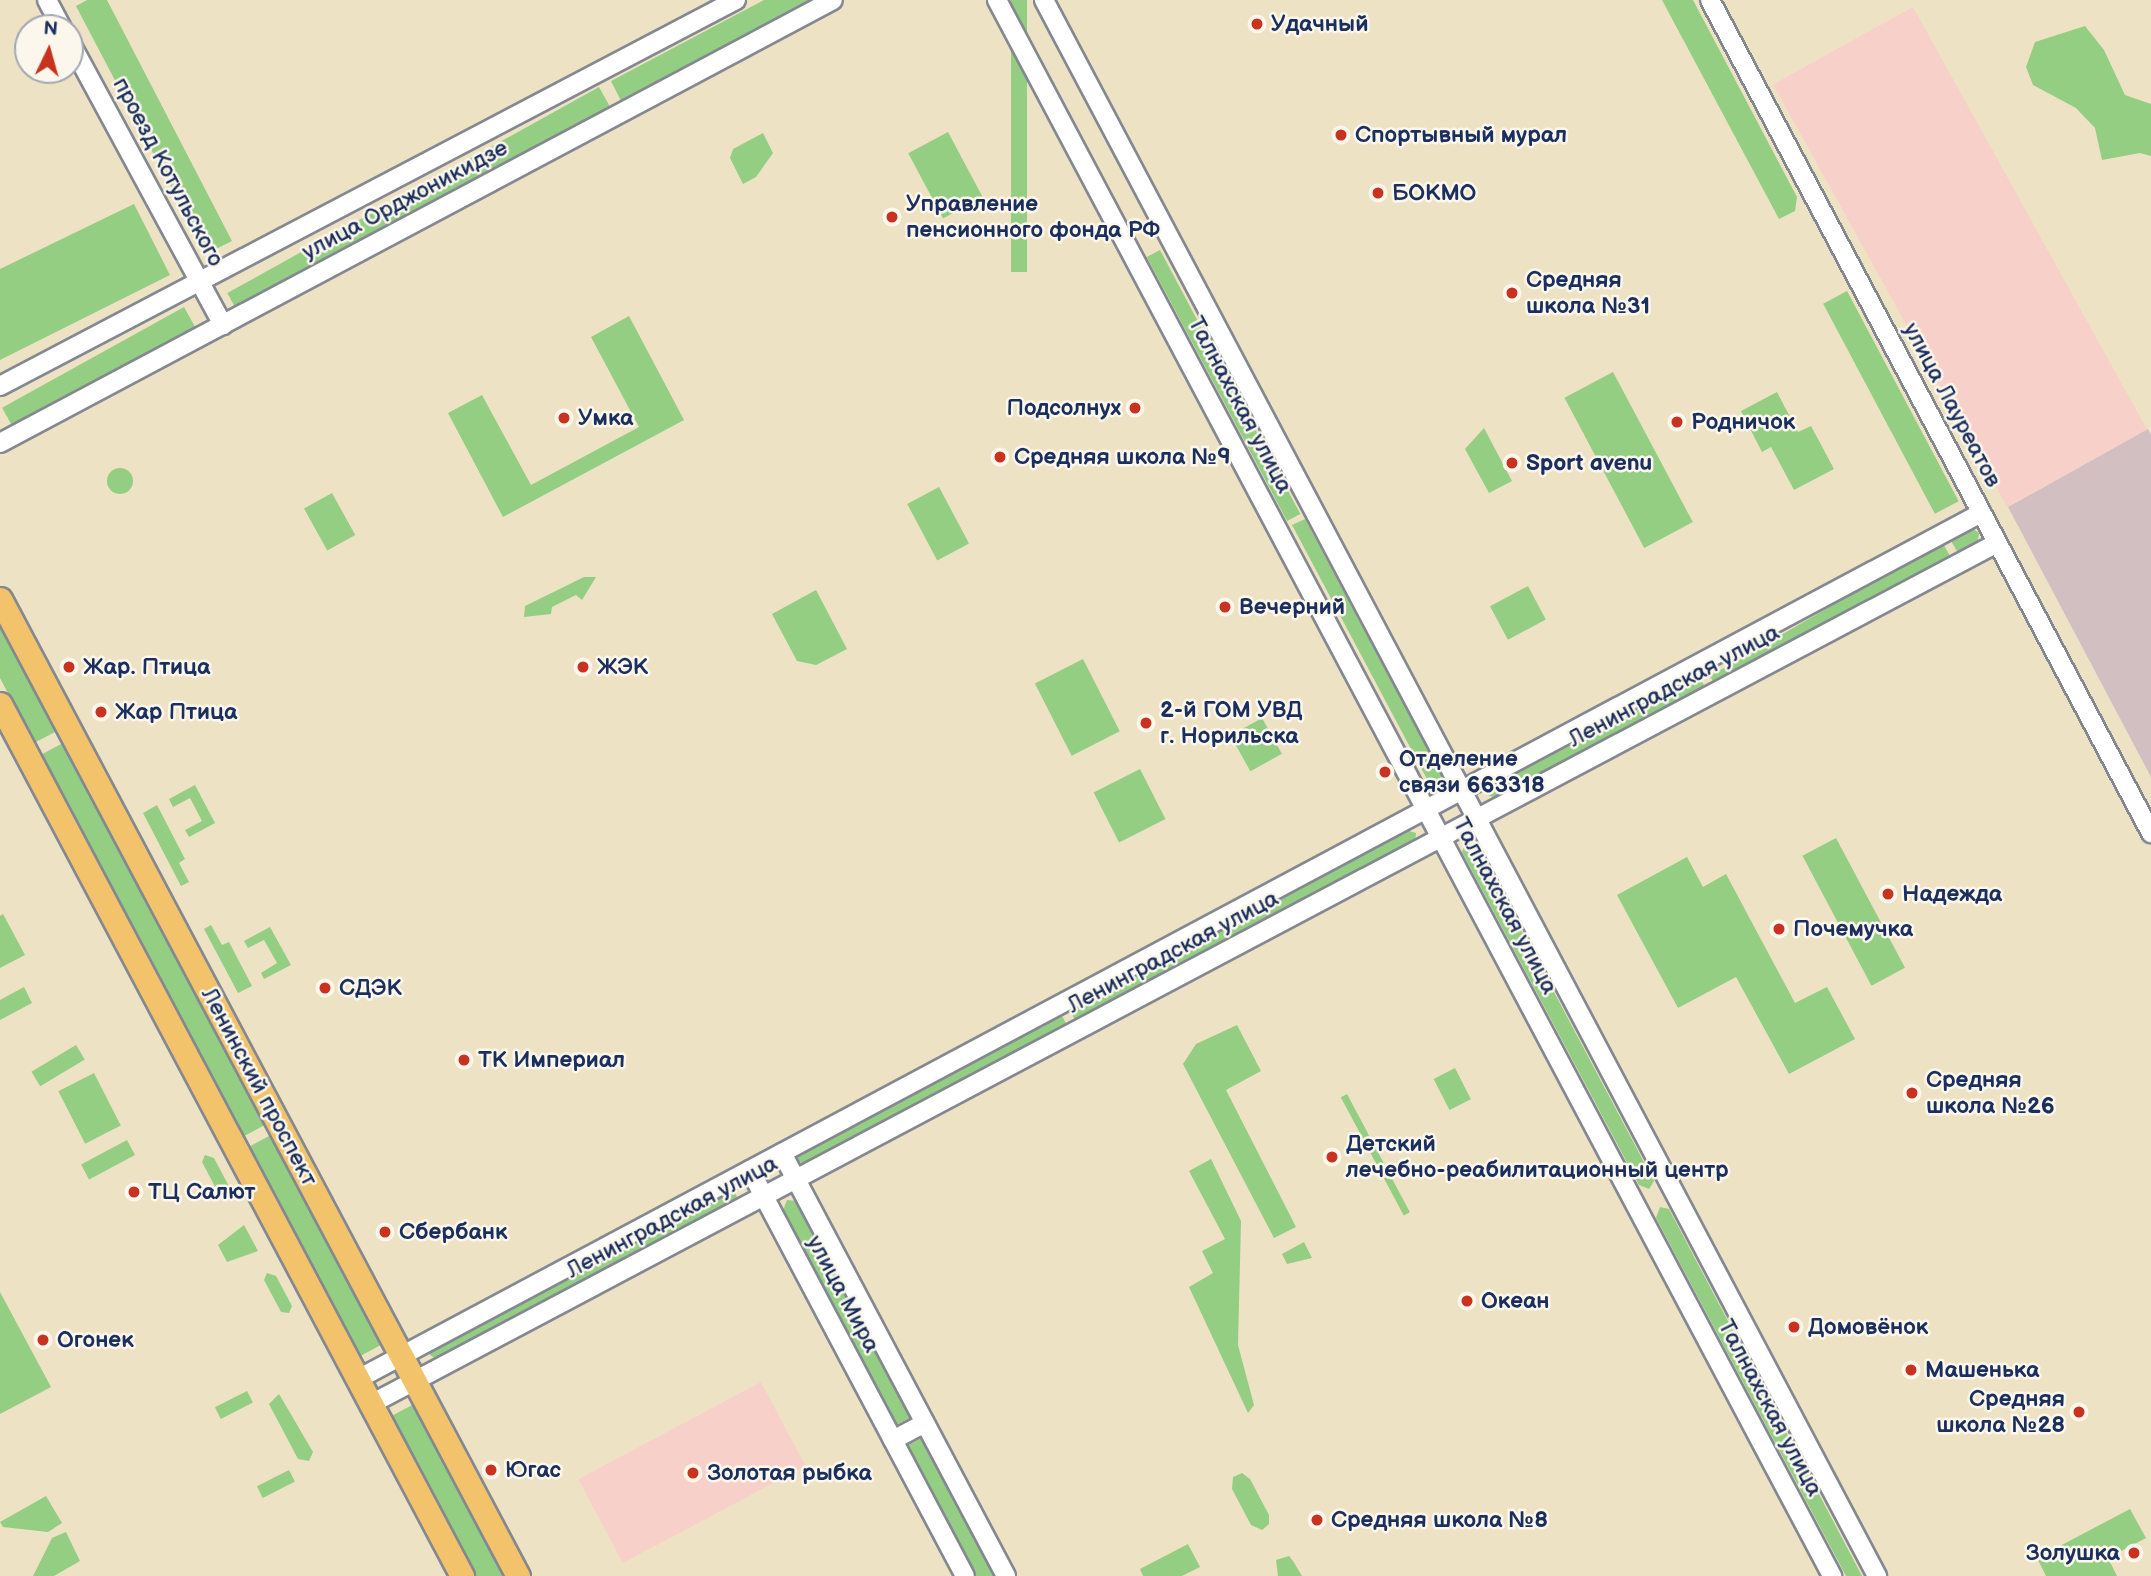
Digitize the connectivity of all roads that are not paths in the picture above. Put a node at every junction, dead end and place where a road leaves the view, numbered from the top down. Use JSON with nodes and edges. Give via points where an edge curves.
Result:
{"nodes":[{"id":1,"x":736,"y":0,"type":"edge"},
{"id":2,"x":833,"y":0,"type":"edge"},
{"id":3,"x":998,"y":0,"type":"edge"},
{"id":4,"x":1044,"y":0,"type":"edge"},
{"id":5,"x":1710,"y":0,"type":"edge"},
{"id":6,"x":84,"y":68,"type":"edge"},
{"id":7,"x":201,"y":283,"type":"junction"},
{"id":8,"x":223,"y":325,"type":"junction"},
{"id":9,"x":0,"y":386,"type":"edge"},
{"id":10,"x":0,"y":443,"type":"edge"},
{"id":11,"x":1982,"y":513,"type":"junction"},
{"id":12,"x":1997,"y":543,"type":"junction"},
{"id":13,"x":0,"y":599,"type":"edge"},
{"id":14,"x":0,"y":704,"type":"edge"},
{"id":15,"x":1463,"y":790,"type":"junction"},
{"id":16,"x":1426,"y":809,"type":"junction"},
{"id":17,"x":1478,"y":818,"type":"junction"},
{"id":18,"x":2151,"y":834,"type":"edge"},
{"id":19,"x":1441,"y":838,"type":"junction"},
{"id":20,"x":782,"y":1153,"type":"junction"},
{"id":21,"x":750,"y":1170,"type":"junction"},
{"id":22,"x":796,"y":1180,"type":"junction"},
{"id":23,"x":764,"y":1196,"type":"junction"},
{"id":24,"x":402,"y":1356,"type":"junction"},
{"id":25,"x":358,"y":1379,"type":"junction"},
{"id":26,"x":415,"y":1381,"type":"junction"},
{"id":27,"x":371,"y":1404,"type":"junction"},
{"id":28,"x":925,"y":1423,"type":"junction"},
{"id":29,"x":893,"y":1440,"type":"junction"},
{"id":30,"x":462,"y":1576,"type":"edge"},
{"id":31,"x":518,"y":1576,"type":"edge"},
{"id":32,"x":965,"y":1576,"type":"edge"},
{"id":33,"x":1006,"y":1576,"type":"edge"},
{"id":34,"x":1832,"y":1576,"type":"edge"},
{"id":35,"x":1877,"y":1576,"type":"edge"}],
"edges":[{"from":1,"to":7,"type":"street","name":"улица Орджоникидзе"},
{"from":2,"to":8,"type":"street","name":"улица Орджоникидзе"},
{"from":3,"to":16,"type":"street","name":"Талнахская улица"},
{"from":4,"to":15,"type":"street","name":"Талнахская улица"},
{"from":5,"to":11,"type":"street","name":"улица Лауреатов"},
{"from":6,"to":7,"type":"street","name":"проезд Котульского"},
{"from":7,"to":8,"type":"street","name":"проезд Котульского"},
{"from":7,"to":9,"type":"street","name":"улица Орджоникидзе"},
{"from":8,"to":10,"type":"street","name":"улица Орджоникидзе"},
{"from":11,"to":12,"type":"street","name":"улица Лауреатов"},
{"from":11,"to":15,"type":"street","name":"Ленинградская улица"},
{"from":12,"to":17,"type":"street","name":"Ленинградская улица"},
{"from":12,"to":18,"type":"street","name":"улица Лауреатов"},
{"from":13,"to":24,"type":"main road","name":"Ленинский проспект"},
{"from":14,"to":25,"type":"main road"},
{"from":15,"to":16,"type":"street","name":"Ленинградская улица"},
{"from":15,"to":17,"type":"street","name":"Талнахская улица"},
{"from":16,"to":19,"type":"street","name":"Талнахская улица"},
{"from":16,"to":20,"type":"street","name":"Ленинградская улица"},
{"from":17,"to":19,"type":"street","name":"Ленинградская улица"},
{"from":17,"to":35,"type":"street","name":"Талнахская улица"},
{"from":19,"to":22,"type":"street","name":"Ленинградская улица"},
{"from":19,"to":34,"type":"street","name":"Талнахская улица"},
{"from":20,"to":21,"type":"street","name":"Ленинградская улица"},
{"from":20,"to":22,"type":"street","name":"улица Мира"},
{"from":21,"to":23,"type":"street","name":"улица Мира"},
{"from":21,"to":24,"type":"street","name":"Ленинградская улица"},
{"from":22,"to":23,"type":"street","name":"Ленинградская улица"},
{"from":22,"to":28,"type":"street","name":"улица Мира"},
{"from":23,"to":26,"type":"street","name":"Ленинградская улица"},
{"from":23,"to":29,"type":"street","name":"улица Мира"},
{"from":24,"to":25,"type":"street","name":"Ленинградская улица"},
{"from":24,"to":26,"type":"main road","name":"Ленинский проспект"},
{"from":25,"to":27,"type":"main road"},
{"from":26,"to":27,"type":"street","name":"Ленинградская улица"},
{"from":26,"to":31,"type":"main road","name":"Ленинский проспект"},
{"from":27,"to":30,"type":"main road"},
{"from":28,"to":29,"type":"street"},
{"from":28,"to":33,"type":"street","name":"улица Мира"},
{"from":29,"to":32,"type":"street","name":"улица Мира"}]}
